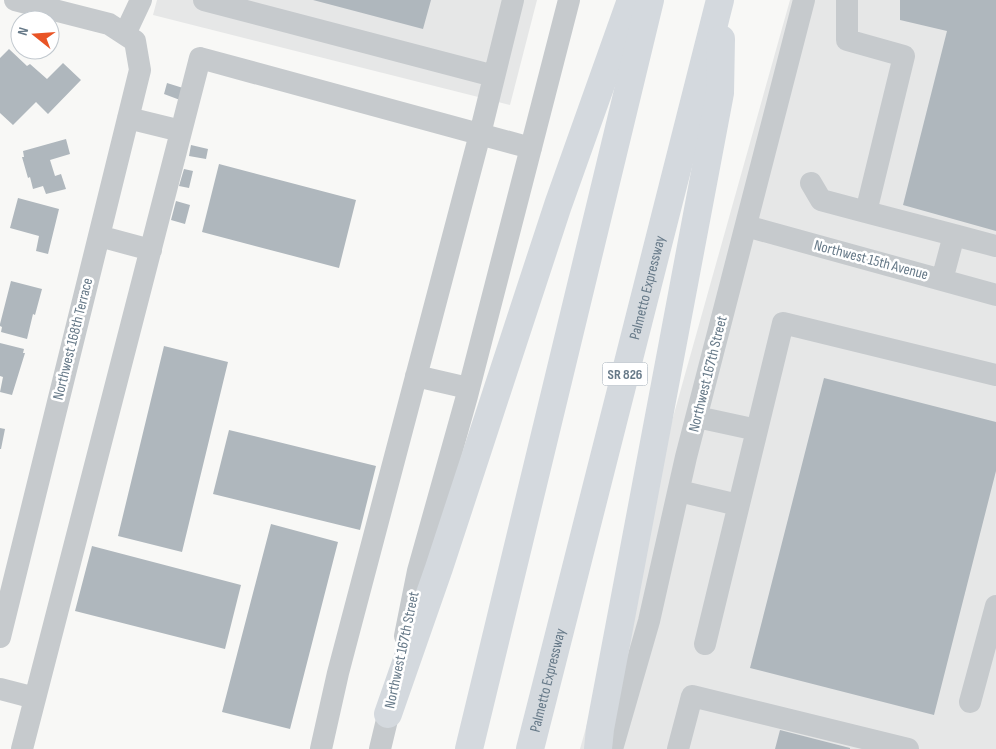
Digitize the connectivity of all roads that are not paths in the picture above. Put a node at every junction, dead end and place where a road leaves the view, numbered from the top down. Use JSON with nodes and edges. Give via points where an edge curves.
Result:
{"nodes":[{"id":1,"x":15,"y":0,"type":"edge"},
{"id":2,"x":141,"y":0,"type":"edge"},
{"id":3,"x":204,"y":0,"type":"edge"},
{"id":4,"x":513,"y":0,"type":"edge"},
{"id":5,"x":568,"y":0,"type":"edge"},
{"id":6,"x":631,"y":0,"type":"edge"},
{"id":7,"x":650,"y":0,"type":"edge"},
{"id":8,"x":721,"y":0,"type":"edge"},
{"id":9,"x":804,"y":0,"type":"edge"},
{"id":10,"x":847,"y":0,"type":"edge"},
{"id":11,"x":130,"y":38,"type":"junction"},
{"id":12,"x":494,"y":76,"type":"junction"},
{"id":13,"x":128,"y":118,"type":"junction"},
{"id":14,"x":181,"y":131,"type":"junction"},
{"id":15,"x":480,"y":134,"type":"junction"},
{"id":16,"x":531,"y":148,"type":"junction"},
{"id":17,"x":811,"y":184,"type":"dead end"},
{"id":18,"x":866,"y":212,"type":"junction"},
{"id":19,"x":746,"y":226,"type":"junction"},
{"id":20,"x":954,"y":235,"type":"junction"},
{"id":21,"x":99,"y":236,"type":"junction"},
{"id":22,"x":996,"y":246,"type":"edge"},
{"id":23,"x":151,"y":250,"type":"junction"},
{"id":24,"x":942,"y":280,"type":"junction"},
{"id":25,"x":996,"y":294,"type":"edge"},
{"id":26,"x":996,"y":375,"type":"edge"},
{"id":27,"x":416,"y":376,"type":"junction"},
{"id":28,"x":468,"y":388,"type":"junction"},
{"id":29,"x":697,"y":417,"type":"junction"},
{"id":30,"x":757,"y":430,"type":"junction"},
{"id":31,"x":679,"y":490,"type":"junction"},
{"id":32,"x":738,"y":505,"type":"junction"},
{"id":33,"x":996,"y":606,"type":"edge"},
{"id":34,"x":0,"y":638,"type":"edge"},
{"id":35,"x":705,"y":644,"type":"dead end"},
{"id":36,"x":0,"y":689,"type":"edge"},
{"id":37,"x":35,"y":698,"type":"junction"},
{"id":38,"x":970,"y":702,"type":"dead end"},
{"id":39,"x":388,"y":714,"type":"junction"},
{"id":40,"x":22,"y":749,"type":"edge"},
{"id":41,"x":321,"y":749,"type":"edge"},
{"id":42,"x":380,"y":749,"type":"edge"},
{"id":43,"x":469,"y":749,"type":"edge"},
{"id":44,"x":530,"y":749,"type":"edge"},
{"id":45,"x":598,"y":749,"type":"edge"},
{"id":46,"x":612,"y":749,"type":"edge"},
{"id":47,"x":678,"y":749,"type":"edge"},
{"id":48,"x":908,"y":749,"type":"edge"}],
"edges":[{"from":1,"to":11,"type":"street","via":[[109,24]]},
{"from":2,"to":11,"type":"street"},
{"from":3,"to":12,"type":"street"},
{"from":4,"to":12,"type":"street"},
{"from":5,"to":16,"type":"street","name":"Northwest 167th Street"},
{"from":6,"to":39,"type":"highway","via":[[558,205]]},
{"from":7,"to":43,"type":"highway"},
{"from":8,"to":44,"type":"highway","name":"Palmetto Expressway","number":"SR 826"},
{"from":8,"to":45,"type":"highway","via":[[720,93]]},
{"from":9,"to":19,"type":"street","name":"Northwest 167th Street"},
{"from":10,"to":18,"type":"street","via":[[847,40],[904,56]]},
{"from":11,"to":13,"type":"street","name":"Northwest 168th Terrace","via":[[140,70]]},
{"from":12,"to":15,"type":"street"},
{"from":13,"to":14,"type":"street"},
{"from":13,"to":21,"type":"street","name":"Northwest 168th Terrace"},
{"from":14,"to":15,"type":"street","via":[[200,58]]},
{"from":14,"to":23,"type":"street"},
{"from":15,"to":16,"type":"street"},
{"from":15,"to":27,"type":"street"},
{"from":16,"to":28,"type":"street","name":"Northwest 167th Street"},
{"from":17,"to":18,"type":"street","via":[[821,200]]},
{"from":18,"to":20,"type":"street"},
{"from":19,"to":24,"type":"street","name":"Northwest 15th Avenue"},
{"from":19,"to":29,"type":"street","name":"Northwest 167th Street"},
{"from":20,"to":22,"type":"street"},
{"from":20,"to":24,"type":"street"},
{"from":21,"to":23,"type":"street"},
{"from":21,"to":34,"type":"street","name":"Northwest 168th Terrace"},
{"from":23,"to":37,"type":"street"},
{"from":24,"to":25,"type":"street","name":"Northwest 15th Avenue"},
{"from":26,"to":30,"type":"street","via":[[783,323]]},
{"from":27,"to":28,"type":"street"},
{"from":27,"to":41,"type":"street"},
{"from":28,"to":39,"type":"street","name":"Northwest 167th Street","via":[[418,571]]},
{"from":29,"to":30,"type":"street"},
{"from":29,"to":31,"type":"street","name":"Northwest 167th Street"},
{"from":30,"to":32,"type":"street"},
{"from":31,"to":32,"type":"street"},
{"from":31,"to":46,"type":"street","name":"Northwest 167th Street","via":[[649,621]]},
{"from":32,"to":35,"type":"street"},
{"from":33,"to":38,"type":"street"},
{"from":36,"to":37,"type":"street"},
{"from":37,"to":40,"type":"street"},
{"from":39,"to":42,"type":"street","name":"Northwest 167th Street"},
{"from":47,"to":48,"type":"street","via":[[692,696]]}]}
